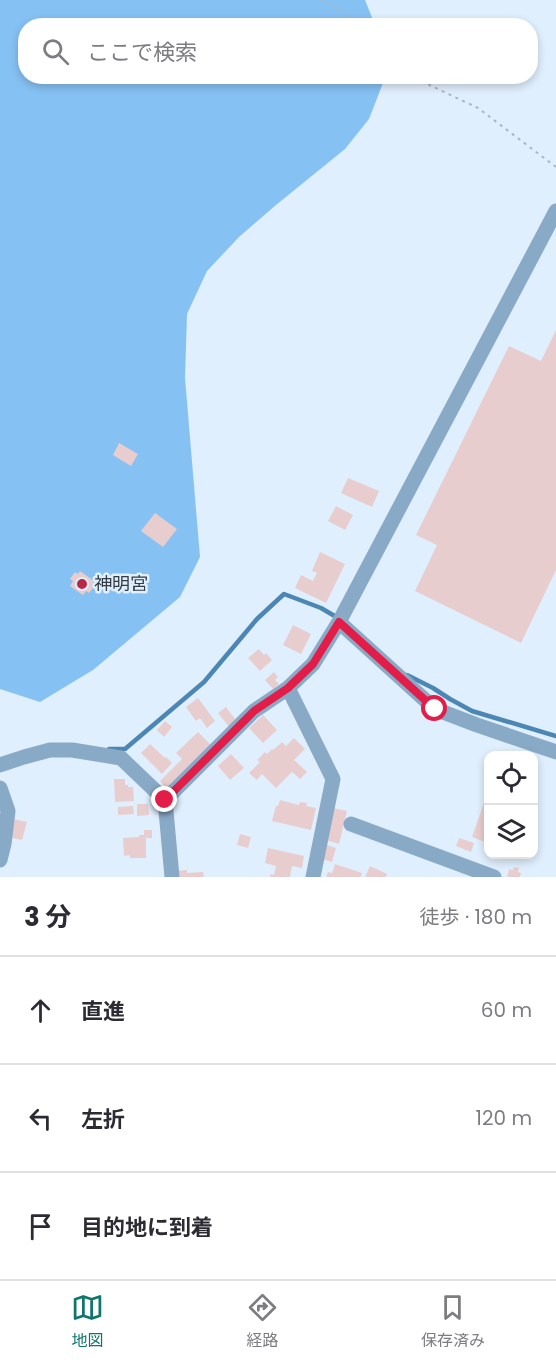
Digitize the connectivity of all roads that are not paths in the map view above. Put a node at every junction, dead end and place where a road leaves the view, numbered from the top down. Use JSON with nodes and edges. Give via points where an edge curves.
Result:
{"nodes":[{"id":1,"x":556,"y":211,"type":"edge"},
{"id":2,"x":339,"y":622,"type":"junction"},
{"id":3,"x":288,"y":688,"type":"junction"},
{"id":4,"x":556,"y":752,"type":"edge"},
{"id":5,"x":0,"y":765,"type":"edge"},
{"id":6,"x":0,"y":788,"type":"edge"},
{"id":7,"x":165,"y":800,"type":"junction"},
{"id":8,"x":351,"y":824,"type":"dead end"},
{"id":9,"x":0,"y":860,"type":"edge"},
{"id":10,"x":172,"y":877,"type":"edge"},
{"id":11,"x":313,"y":877,"type":"edge"},
{"id":12,"x":494,"y":877,"type":"edge"}],
"edges":[{"from":1,"to":2,"type":"street"},
{"from":2,"to":3,"type":"street","via":[[313,664]]},
{"from":2,"to":4,"type":"street","via":[[435,709]]},
{"from":3,"to":7,"type":"street","via":[[254,711]]},
{"from":3,"to":11,"type":"street","via":[[333,779]]},
{"from":5,"to":7,"type":"street","via":[[50,750],[121,758]]},
{"from":6,"to":9,"type":"street","via":[[8,811]]},
{"from":7,"to":10,"type":"street"},
{"from":8,"to":12,"type":"street"}]}
